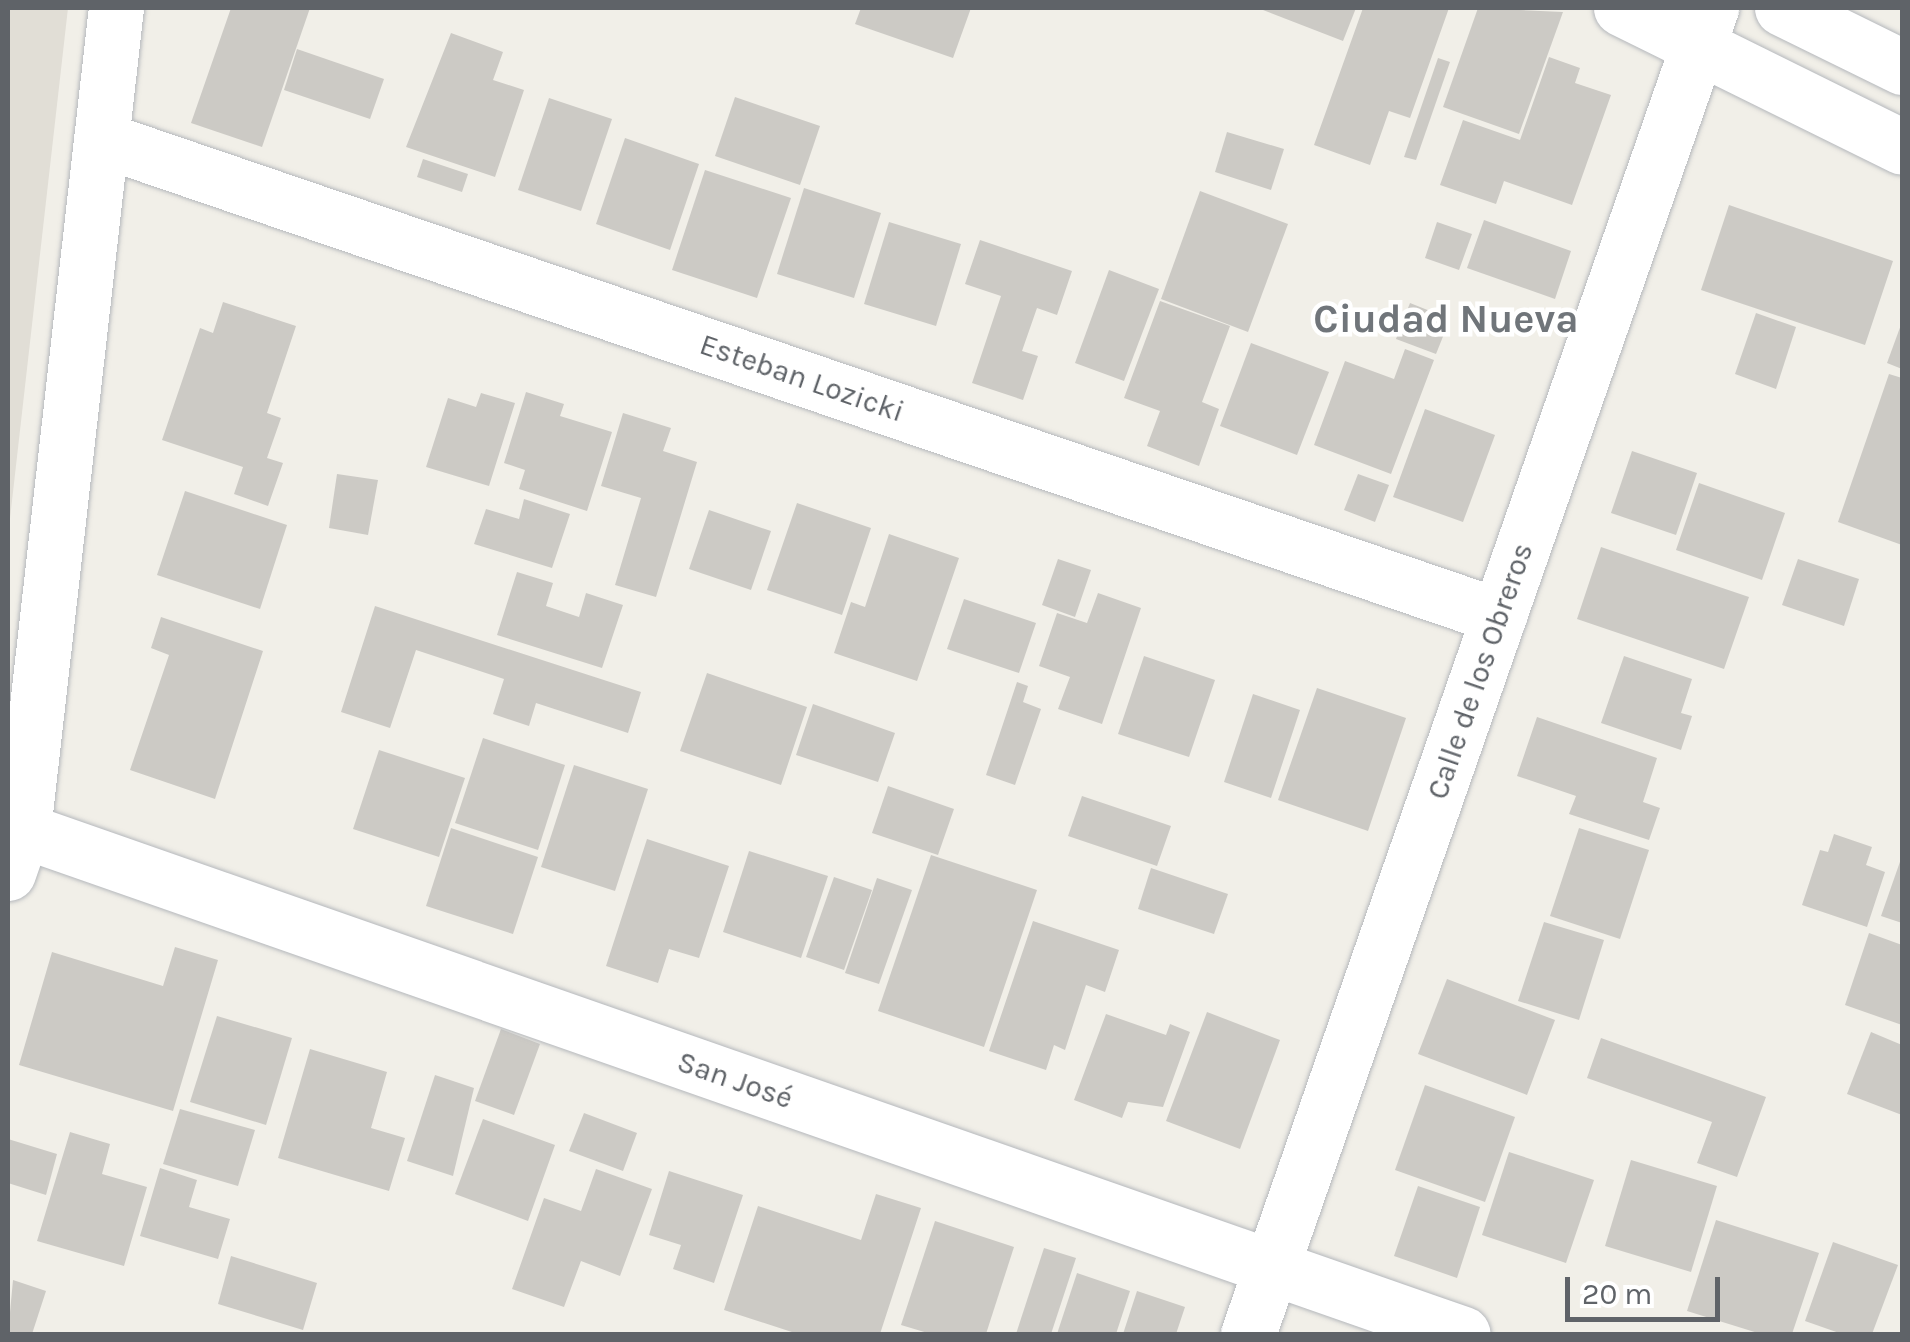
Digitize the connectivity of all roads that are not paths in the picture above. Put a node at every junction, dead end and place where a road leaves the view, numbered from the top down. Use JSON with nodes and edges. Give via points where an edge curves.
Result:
{"nodes":[{"id":1,"x":116,"y":8,"type":"edge"},
{"id":2,"x":1621,"y":8,"type":"edge"},
{"id":3,"x":1782,"y":8,"type":"edge"},
{"id":4,"x":1704,"y":28,"type":"edge"},
{"id":5,"x":1902,"y":67,"type":"edge"},
{"id":6,"x":104,"y":140,"type":"junction"},
{"id":7,"x":1902,"y":147,"type":"edge"},
{"id":8,"x":1499,"y":616,"type":"junction"},
{"id":9,"x":13,"y":843,"type":"edge"},
{"id":10,"x":1271,"y":1268,"type":"junction"},
{"id":11,"x":1248,"y":1334,"type":"edge"},
{"id":12,"x":1463,"y":1334,"type":"edge"}],
"edges":[{"from":1,"to":6,"type":"street"},
{"from":2,"to":4,"type":"street"},
{"from":3,"to":5,"type":"street"},
{"from":4,"to":7,"type":"street"},
{"from":4,"to":8,"type":"street","name":"Calle de los Obreros"},
{"from":6,"to":8,"type":"street","name":"Esteban Lozicki"},
{"from":6,"to":9,"type":"street"},
{"from":8,"to":10,"type":"street","name":"Calle de los Obreros"},
{"from":9,"to":10,"type":"street","name":"San José"},
{"from":10,"to":11,"type":"street","name":"Calle de los Obreros"},
{"from":10,"to":12,"type":"street","name":"San José"}]}
